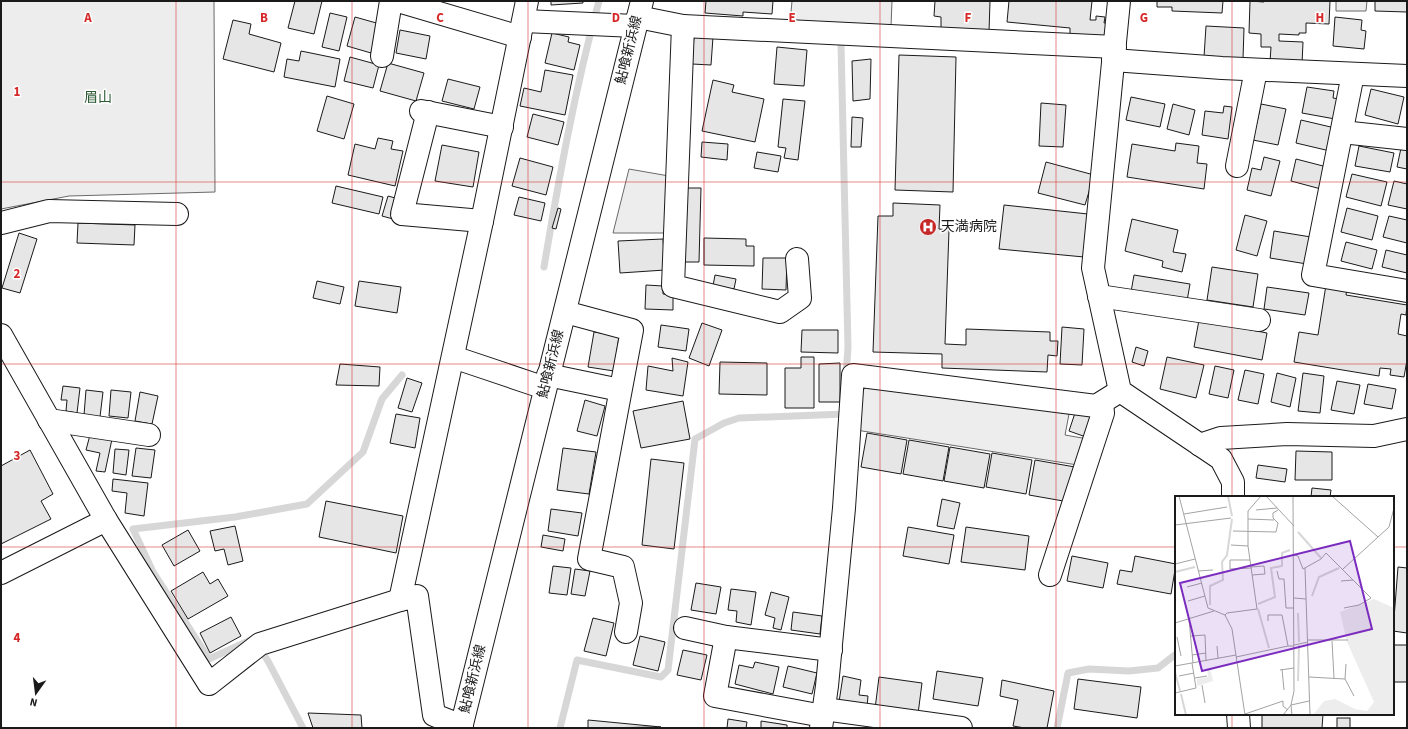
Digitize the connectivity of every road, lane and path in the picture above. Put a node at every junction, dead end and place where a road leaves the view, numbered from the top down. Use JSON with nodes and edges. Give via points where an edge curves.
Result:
{"nodes":[{"id":1,"x":391,"y":1,"type":"edge"},
{"id":2,"x":398,"y":1,"type":"edge"},
{"id":3,"x":1119,"y":1,"type":"edge"},
{"id":4,"x":638,"y":15,"type":"edge"},
{"id":5,"x":524,"y":20,"type":"edge"},
{"id":6,"x":683,"y":26,"type":"junction"},
{"id":7,"x":1114,"y":53,"type":"junction"},
{"id":8,"x":382,"y":56,"type":"dead end"},
{"id":9,"x":1256,"y":70,"type":"junction"},
{"id":10,"x":1353,"y":74,"type":"junction"},
{"id":11,"x":1407,"y":76,"type":"edge"},
{"id":12,"x":502,"y":126,"type":"junction"},
{"id":13,"x":1342,"y":132,"type":"junction"},
{"id":14,"x":1407,"y":139,"type":"edge"},
{"id":15,"x":1237,"y":166,"type":"dead end"},
{"id":16,"x":177,"y":214,"type":"dead end"},
{"id":17,"x":482,"y":221,"type":"junction"},
{"id":18,"x":1,"y":223,"type":"edge"},
{"id":19,"x":797,"y":259,"type":"dead end"},
{"id":20,"x":1407,"y":291,"type":"edge"},
{"id":21,"x":1099,"y":296,"type":"junction"},
{"id":22,"x":565,"y":312,"type":"junction"},
{"id":23,"x":1260,"y":320,"type":"dead end"},
{"id":24,"x":1,"y":335,"type":"edge"},
{"id":25,"x":453,"y":357,"type":"junction"},
{"id":26,"x":547,"y":381,"type":"junction"},
{"id":27,"x":620,"y":390,"type":"junction"},
{"id":28,"x":1120,"y":391,"type":"junction"},
{"id":29,"x":1102,"y":403,"type":"junction"},
{"id":30,"x":49,"y":420,"type":"junction"},
{"id":31,"x":1406,"y":424,"type":"edge"},
{"id":32,"x":150,"y":435,"type":"dead end"},
{"id":33,"x":1200,"y":445,"type":"junction"},
{"id":34,"x":1233,"y":496,"type":"edge"},
{"id":35,"x":106,"y":520,"type":"junction"},
{"id":36,"x":1,"y":573,"type":"edge"},
{"id":37,"x":1050,"y":575,"type":"dead end"},
{"id":38,"x":400,"y":600,"type":"junction"},
{"id":39,"x":685,"y":628,"type":"dead end"},
{"id":40,"x":626,"y":632,"type":"dead end"},
{"id":41,"x":726,"y":636,"type":"junction"},
{"id":42,"x":831,"y":650,"type":"junction"},
{"id":43,"x":1238,"y":715,"type":"edge"},
{"id":44,"x":822,"y":718,"type":"edge"},
{"id":45,"x":462,"y":727,"type":"edge"},
{"id":46,"x":961,"y":728,"type":"edge"},
{"id":47,"x":1239,"y":728,"type":"edge"}],
"edges":[{"from":1,"to":8,"type":"street"},
{"from":2,"to":5,"type":"street"},
{"from":3,"to":7,"type":"street"},
{"from":4,"to":5,"type":"street","via":[[594,24]]},
{"from":4,"to":6,"type":"street"},
{"from":4,"to":22,"type":"street","name":"鮎喰新浜線"},
{"from":5,"to":12,"type":"street"},
{"from":6,"to":7,"type":"street"},
{"from":6,"to":19,"type":"street","via":[[673,286],[780,312],[800,298]]},
{"from":7,"to":9,"type":"street"},
{"from":7,"to":21,"type":"street","via":[[1093,268]]},
{"from":9,"to":10,"type":"street"},
{"from":9,"to":15,"type":"street"},
{"from":10,"to":11,"type":"street"},
{"from":10,"to":13,"type":"street"},
{"from":12,"to":17,"type":"street"},
{"from":12,"to":17,"type":"street","via":[[425,112],[402,214]]},
{"from":13,"to":14,"type":"street"},
{"from":13,"to":20,"type":"street","via":[[1313,275]]},
{"from":16,"to":18,"type":"street","via":[[49,211]]},
{"from":17,"to":25,"type":"street"},
{"from":21,"to":23,"type":"street"},
{"from":21,"to":28,"type":"street"},
{"from":22,"to":26,"type":"street","name":"鮎喰新浜線"},
{"from":22,"to":27,"type":"street","via":[[632,330]]},
{"from":24,"to":30,"type":"street"},
{"from":25,"to":26,"type":"street"},
{"from":25,"to":38,"type":"street"},
{"from":26,"to":27,"type":"street"},
{"from":26,"to":45,"type":"street","name":"鮎喰新浜線"},
{"from":27,"to":40,"type":"street","via":[[589,560],[623,567],[635,605]]},
{"from":28,"to":29,"type":"street"},
{"from":28,"to":33,"type":"street"},
{"from":29,"to":37,"type":"street","via":[[1103,412]]},
{"from":29,"to":42,"type":"street","via":[[1096,406],[853,375]]},
{"from":30,"to":32,"type":"street"},
{"from":30,"to":35,"type":"street"},
{"from":31,"to":33,"type":"street","via":[[1374,436],[1287,434],[1221,438]]},
{"from":33,"to":34,"type":"street","via":[[1221,460],[1233,482]]},
{"from":35,"to":36,"type":"street"},
{"from":35,"to":38,"type":"street","via":[[209,684],[257,646]]},
{"from":38,"to":45,"type":"street","via":[[417,596],[434,715]]},
{"from":39,"to":41,"type":"street"},
{"from":41,"to":42,"type":"street"},
{"from":41,"to":44,"type":"street","via":[[715,696]]},
{"from":42,"to":44,"type":"street"},
{"from":43,"to":47,"type":"street"},
{"from":44,"to":46,"type":"street"}]}
